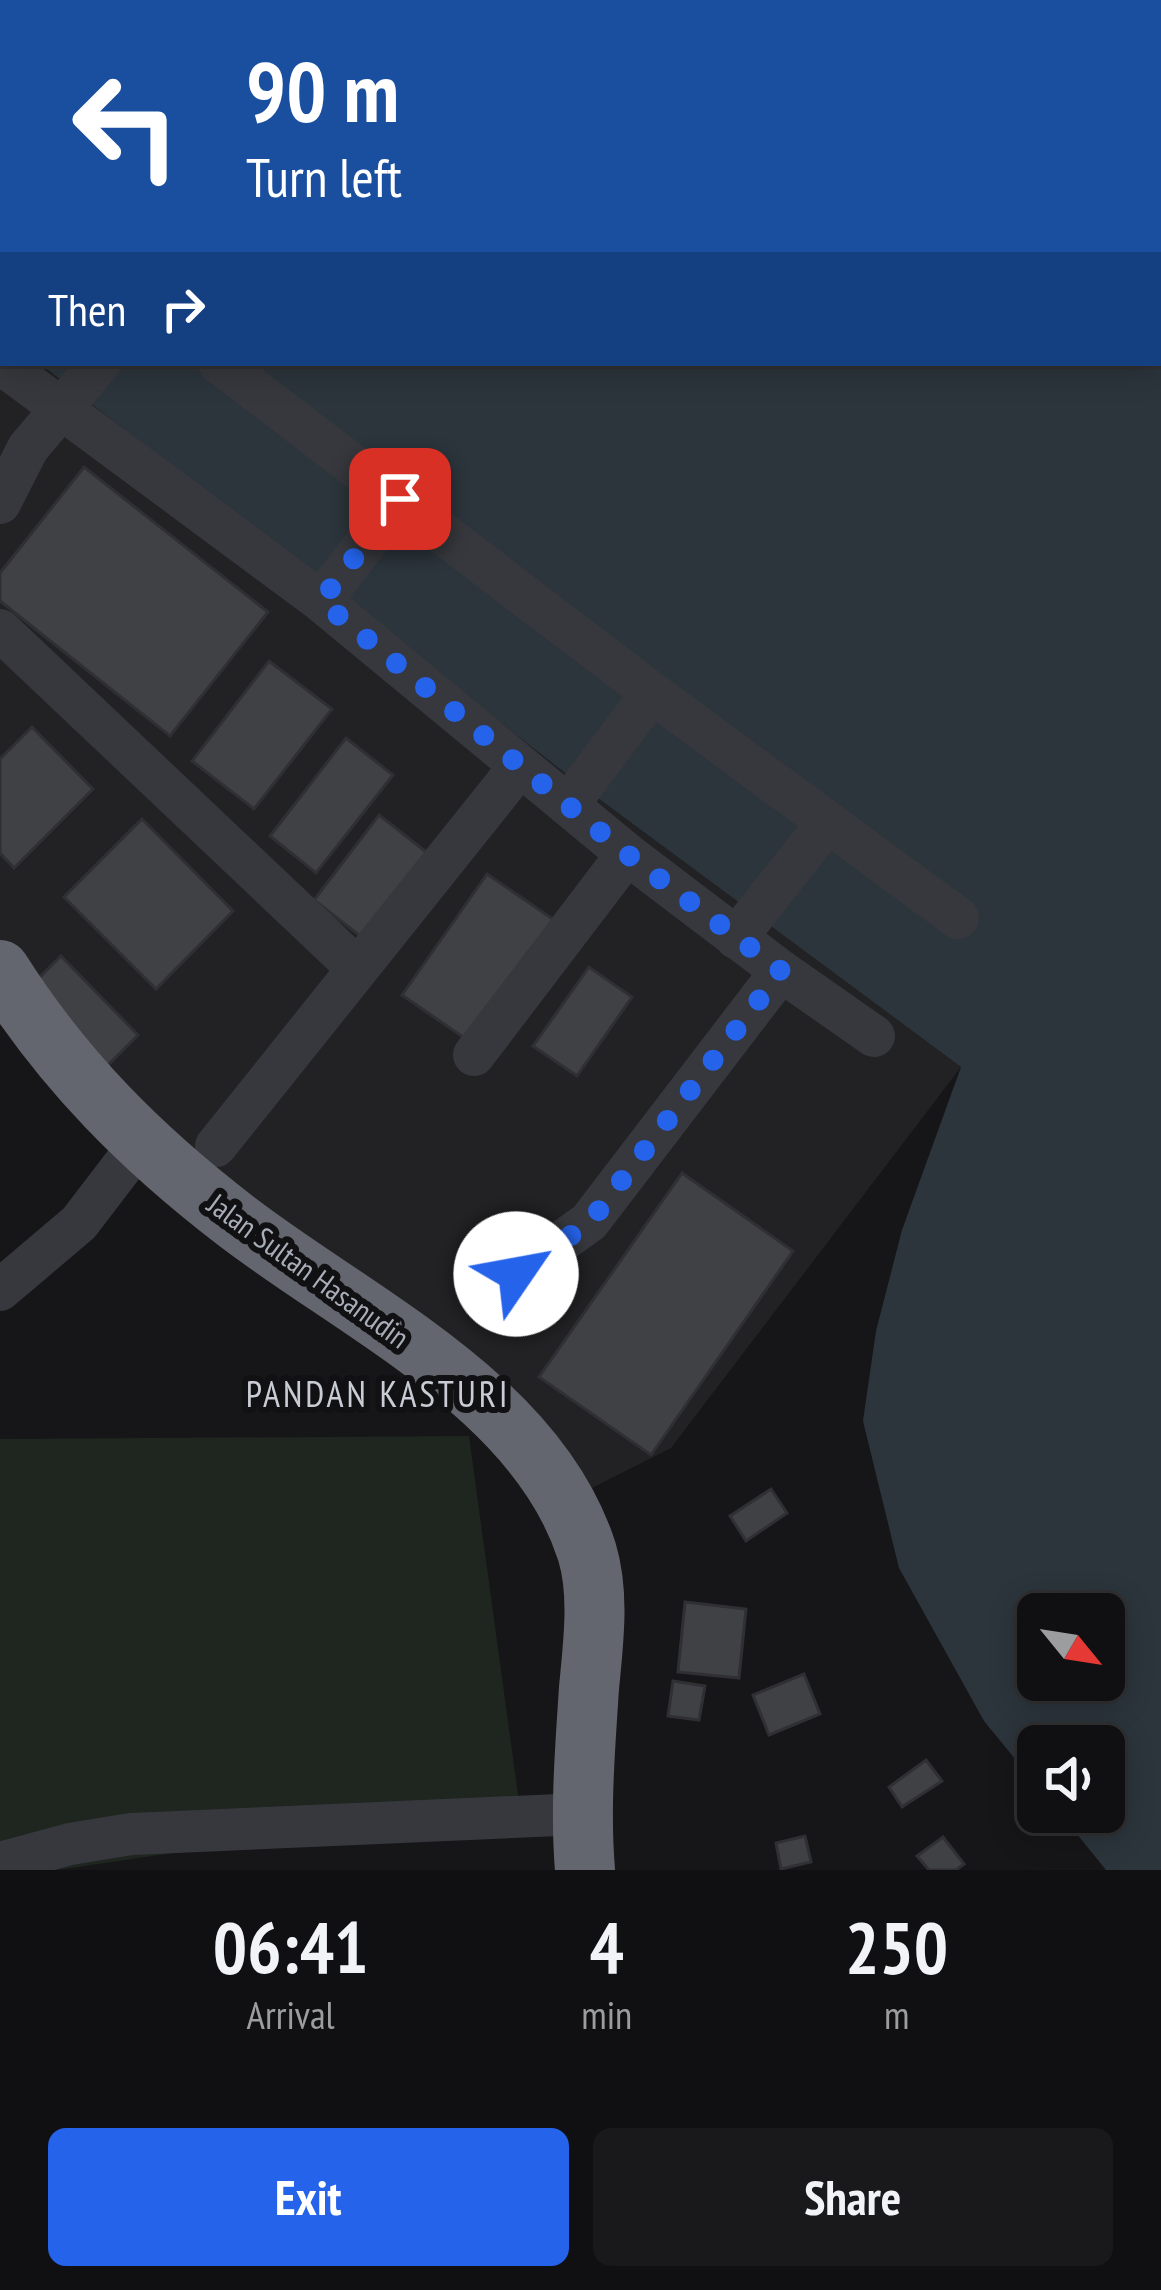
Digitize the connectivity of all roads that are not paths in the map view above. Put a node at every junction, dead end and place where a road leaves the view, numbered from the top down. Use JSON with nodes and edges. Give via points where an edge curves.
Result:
{"nodes":[{"id":1,"x":4,"y":366,"type":"edge"},
{"id":2,"x":98,"y":366,"type":"edge"},
{"id":3,"x":223,"y":366,"type":"edge"},
{"id":4,"x":62,"y":411,"type":"junction"},
{"id":5,"x":400,"y":499,"type":"junction"},
{"id":6,"x":0,"y":502,"type":"edge"},
{"id":7,"x":321,"y":601,"type":"junction"},
{"id":8,"x":0,"y":630,"type":"edge"},
{"id":9,"x":652,"y":693,"type":"junction"},
{"id":10,"x":520,"y":766,"type":"junction"},
{"id":11,"x":568,"y":805,"type":"junction"},
{"id":12,"x":826,"y":823,"type":"junction"},
{"id":13,"x":627,"y":854,"type":"junction"},
{"id":14,"x":958,"y":918,"type":"dead end"},
{"id":15,"x":736,"y":938,"type":"junction"},
{"id":16,"x":357,"y":968,"type":"junction"},
{"id":17,"x":0,"y":970,"type":"edge"},
{"id":18,"x":781,"y":971,"type":"junction"},
{"id":19,"x":874,"y":1036,"type":"dead end"},
{"id":20,"x":474,"y":1055,"type":"dead end"},
{"id":21,"x":141,"y":1142,"type":"junction"},
{"id":22,"x":216,"y":1146,"type":"dead end"},
{"id":23,"x":489,"y":1276,"type":"dead end"},
{"id":24,"x":0,"y":1290,"type":"edge"},
{"id":25,"x":583,"y":1842,"type":"edge"},
{"id":26,"x":0,"y":1863,"type":"edge"}],
"edges":[{"from":1,"to":4,"type":"street"},
{"from":2,"to":4,"type":"street"},
{"from":3,"to":5,"type":"street"},
{"from":4,"to":6,"type":"street","via":[[28,448]]},
{"from":4,"to":7,"type":"street"},
{"from":5,"to":7,"type":"street"},
{"from":5,"to":9,"type":"street"},
{"from":7,"to":10,"type":"street"},
{"from":8,"to":16,"type":"street"},
{"from":9,"to":11,"type":"street"},
{"from":9,"to":12,"type":"street"},
{"from":10,"to":11,"type":"street"},
{"from":10,"to":16,"type":"street"},
{"from":11,"to":13,"type":"street"},
{"from":12,"to":14,"type":"street"},
{"from":12,"to":15,"type":"street"},
{"from":13,"to":15,"type":"street"},
{"from":13,"to":20,"type":"street"},
{"from":15,"to":18,"type":"street"},
{"from":16,"to":22,"type":"street"},
{"from":17,"to":21,"type":"highway","name":"Jalan Sultan Hasanudin","via":[[74,1074]]},
{"from":18,"to":19,"type":"street"},
{"from":18,"to":23,"type":"street","via":[[590,1222],[516,1274]]},
{"from":21,"to":24,"type":"street","via":[[79,1223]]},
{"from":21,"to":25,"type":"highway","name":"Jalan Sultan Hasanudin","via":[[236,1221],[443,1368],[547,1469],[588,1557],[594,1621]]},
{"from":25,"to":26,"type":"street","via":[[131,1834]]}]}
